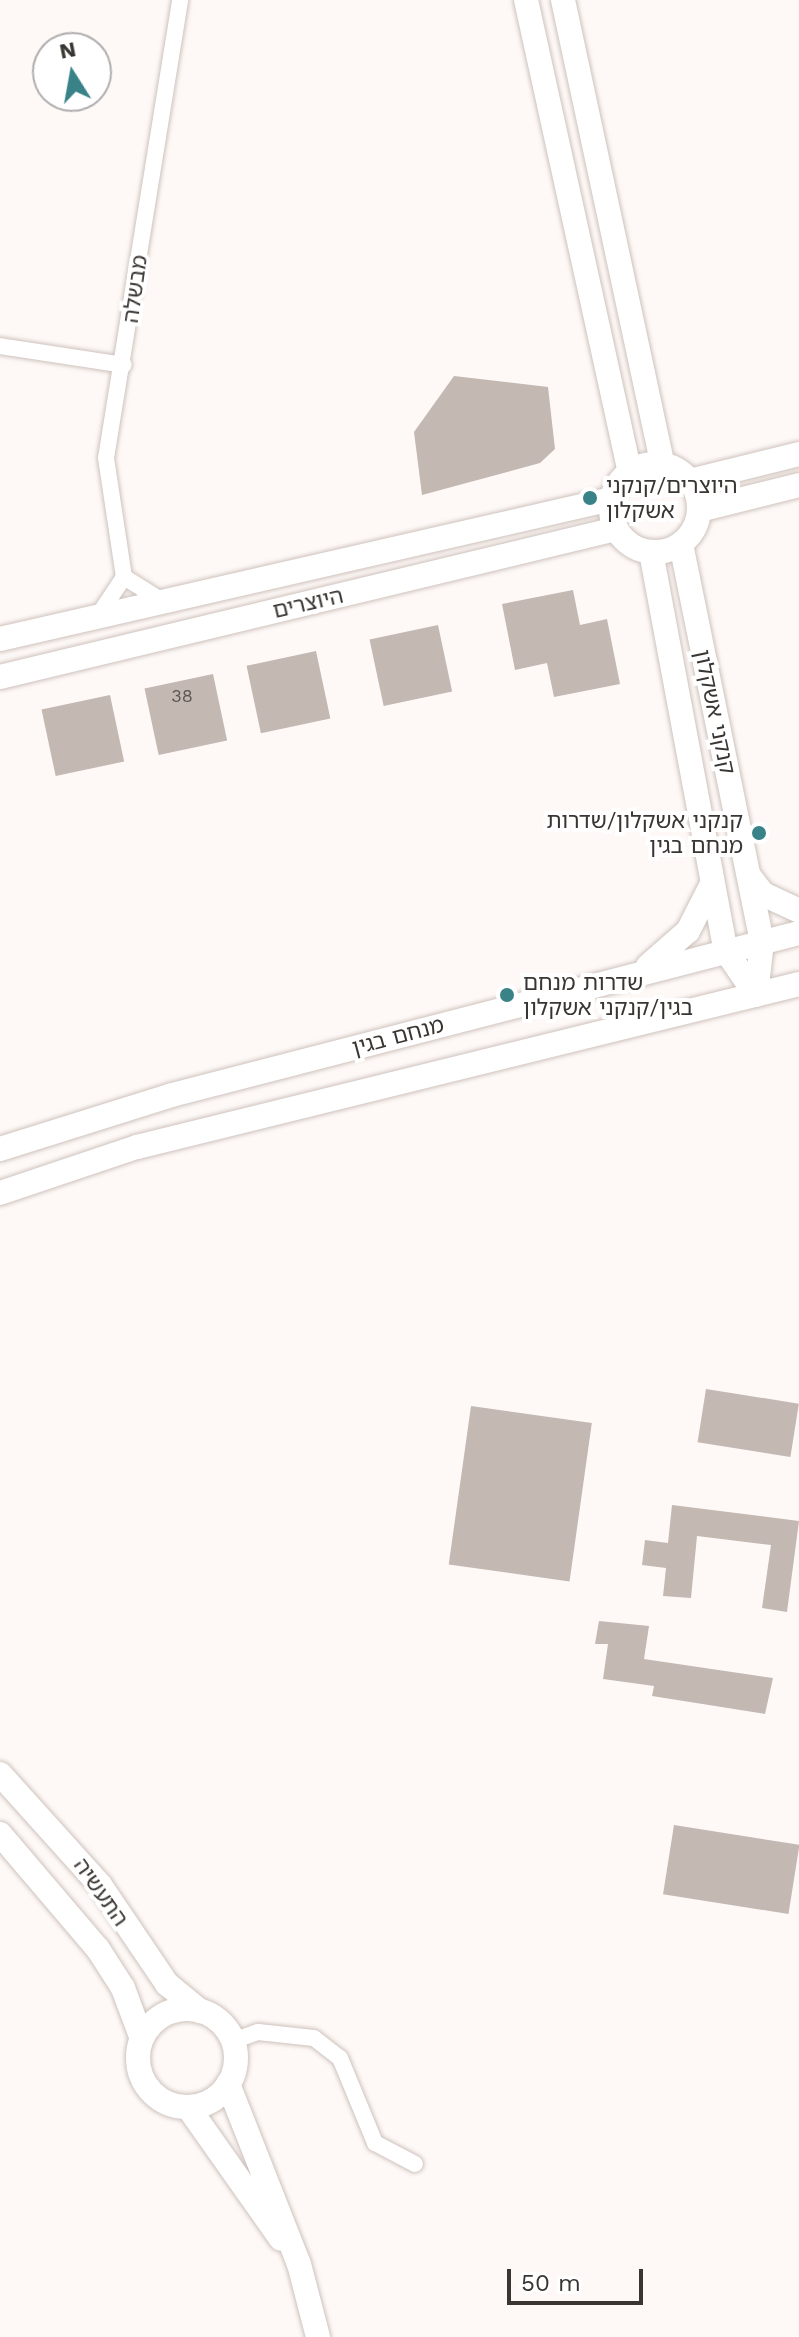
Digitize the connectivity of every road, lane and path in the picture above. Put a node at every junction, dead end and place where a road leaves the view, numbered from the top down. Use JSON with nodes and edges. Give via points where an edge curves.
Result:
{"nodes":[{"id":1,"x":180,"y":0,"type":"edge"},
{"id":2,"x":526,"y":0,"type":"edge"},
{"id":3,"x":563,"y":0,"type":"edge"},
{"id":4,"x":0,"y":346,"type":"edge"},
{"id":5,"x":124,"y":365,"type":"junction"},
{"id":6,"x":799,"y":454,"type":"edge"},
{"id":7,"x":663,"y":465,"type":"junction"},
{"id":8,"x":630,"y":472,"type":"junction"},
{"id":9,"x":690,"y":481,"type":"junction"},
{"id":10,"x":799,"y":485,"type":"edge"},
{"id":11,"x":612,"y":499,"type":"junction"},
{"id":12,"x":699,"y":510,"type":"junction"},
{"id":13,"x":616,"y":529,"type":"junction"},
{"id":14,"x":681,"y":544,"type":"junction"},
{"id":15,"x":651,"y":552,"type":"junction"},
{"id":16,"x":124,"y":577,"type":"junction"},
{"id":17,"x":159,"y":599,"type":"junction"},
{"id":18,"x":100,"y":613,"type":"junction"},
{"id":19,"x":0,"y":639,"type":"edge"},
{"id":20,"x":0,"y":677,"type":"edge"},
{"id":21,"x":749,"y":876,"type":"junction"},
{"id":22,"x":713,"y":881,"type":"junction"},
{"id":23,"x":799,"y":911,"type":"edge"},
{"id":24,"x":799,"y":933,"type":"edge"},
{"id":25,"x":762,"y":942,"type":"junction"},
{"id":26,"x":726,"y":951,"type":"junction"},
{"id":27,"x":634,"y":974,"type":"junction"},
{"id":28,"x":799,"y":984,"type":"edge"},
{"id":29,"x":756,"y":995,"type":"junction"},
{"id":30,"x":0,"y":1149,"type":"edge"},
{"id":31,"x":0,"y":1193,"type":"edge"},
{"id":32,"x":0,"y":1774,"type":"edge"},
{"id":33,"x":0,"y":1834,"type":"edge"},
{"id":34,"x":200,"y":2011,"type":"junction"},
{"id":35,"x":142,"y":2039,"type":"junction"},
{"id":36,"x":233,"y":2041,"type":"junction"},
{"id":37,"x":228,"y":2084,"type":"junction"},
{"id":38,"x":188,"y":2107,"type":"junction"},
{"id":39,"x":415,"y":2164,"type":"dead end"},
{"id":40,"x":299,"y":2264,"type":"junction"},
{"id":41,"x":318,"y":2337,"type":"edge"}],
"edges":[{"from":1,"to":5,"type":"street","name":"מבשלה"},
{"from":2,"to":8,"type":"street"},
{"from":3,"to":7,"type":"street"},
{"from":4,"to":5,"type":"street"},
{"from":5,"to":16,"type":"street","name":"מבשלה","via":[[105,477]]},
{"from":6,"to":9,"type":"street"},
{"from":7,"to":8,"type":"street"},
{"from":7,"to":9,"type":"street"},
{"from":8,"to":11,"type":"street"},
{"from":9,"to":12,"type":"street"},
{"from":10,"to":12,"type":"street"},
{"from":11,"to":13,"type":"street"},
{"from":11,"to":17,"type":"street","name":"היוצרים"},
{"from":12,"to":14,"type":"street"},
{"from":13,"to":15,"type":"street"},
{"from":13,"to":20,"type":"street","name":"היוצרים"},
{"from":14,"to":15,"type":"street"},
{"from":14,"to":21,"type":"street","name":"קנקני אשקלון"},
{"from":15,"to":22,"type":"street","name":"קנקני אשקלון"},
{"from":16,"to":17,"type":"street"},
{"from":16,"to":18,"type":"street"},
{"from":17,"to":18,"type":"street","name":"היוצרים"},
{"from":18,"to":19,"type":"street","name":"היוצרים"},
{"from":21,"to":23,"type":"street","via":[[763,894]]},
{"from":21,"to":25,"type":"street","name":"קנקני אשקלון"},
{"from":22,"to":26,"type":"street","name":"קנקני אשקלון"},
{"from":22,"to":27,"type":"street","via":[[706,907],[688,931]]},
{"from":24,"to":25,"type":"street","name":"מנחם בגין"},
{"from":25,"to":26,"type":"street","name":"מנחם בגין"},
{"from":25,"to":29,"type":"street","name":"קנקני אשקלון"},
{"from":26,"to":27,"type":"street","name":"מנחם בגין"},
{"from":26,"to":29,"type":"street","name":"קנקני אשקלון"},
{"from":27,"to":30,"type":"street","name":"מנחם בגין","via":[[172,1095]]},
{"from":28,"to":29,"type":"street","name":"מנחם בגין"},
{"from":29,"to":31,"type":"street","name":"מנחם בגין","via":[[137,1147]]},
{"from":32,"to":34,"type":"street","name":"התעשיה","via":[[100,1885],[167,1984]]},
{"from":33,"to":35,"type":"street","name":"התעשיה","via":[[98,1949],[123,1988]]},
{"from":34,"to":35,"type":"street","via":[[160,2017]]},
{"from":34,"to":36,"type":"street","via":[[221,2023]]},
{"from":35,"to":38,"type":"street","via":[[138,2060],[147,2085],[172,2104]]},
{"from":36,"to":37,"type":"street"},
{"from":36,"to":39,"type":"street","via":[[258,2032],[314,2038],[340,2058],[375,2143]]},
{"from":37,"to":38,"type":"street","via":[[218,2096]]},
{"from":37,"to":40,"type":"street"},
{"from":38,"to":40,"type":"street"},
{"from":40,"to":41,"type":"street"}]}
